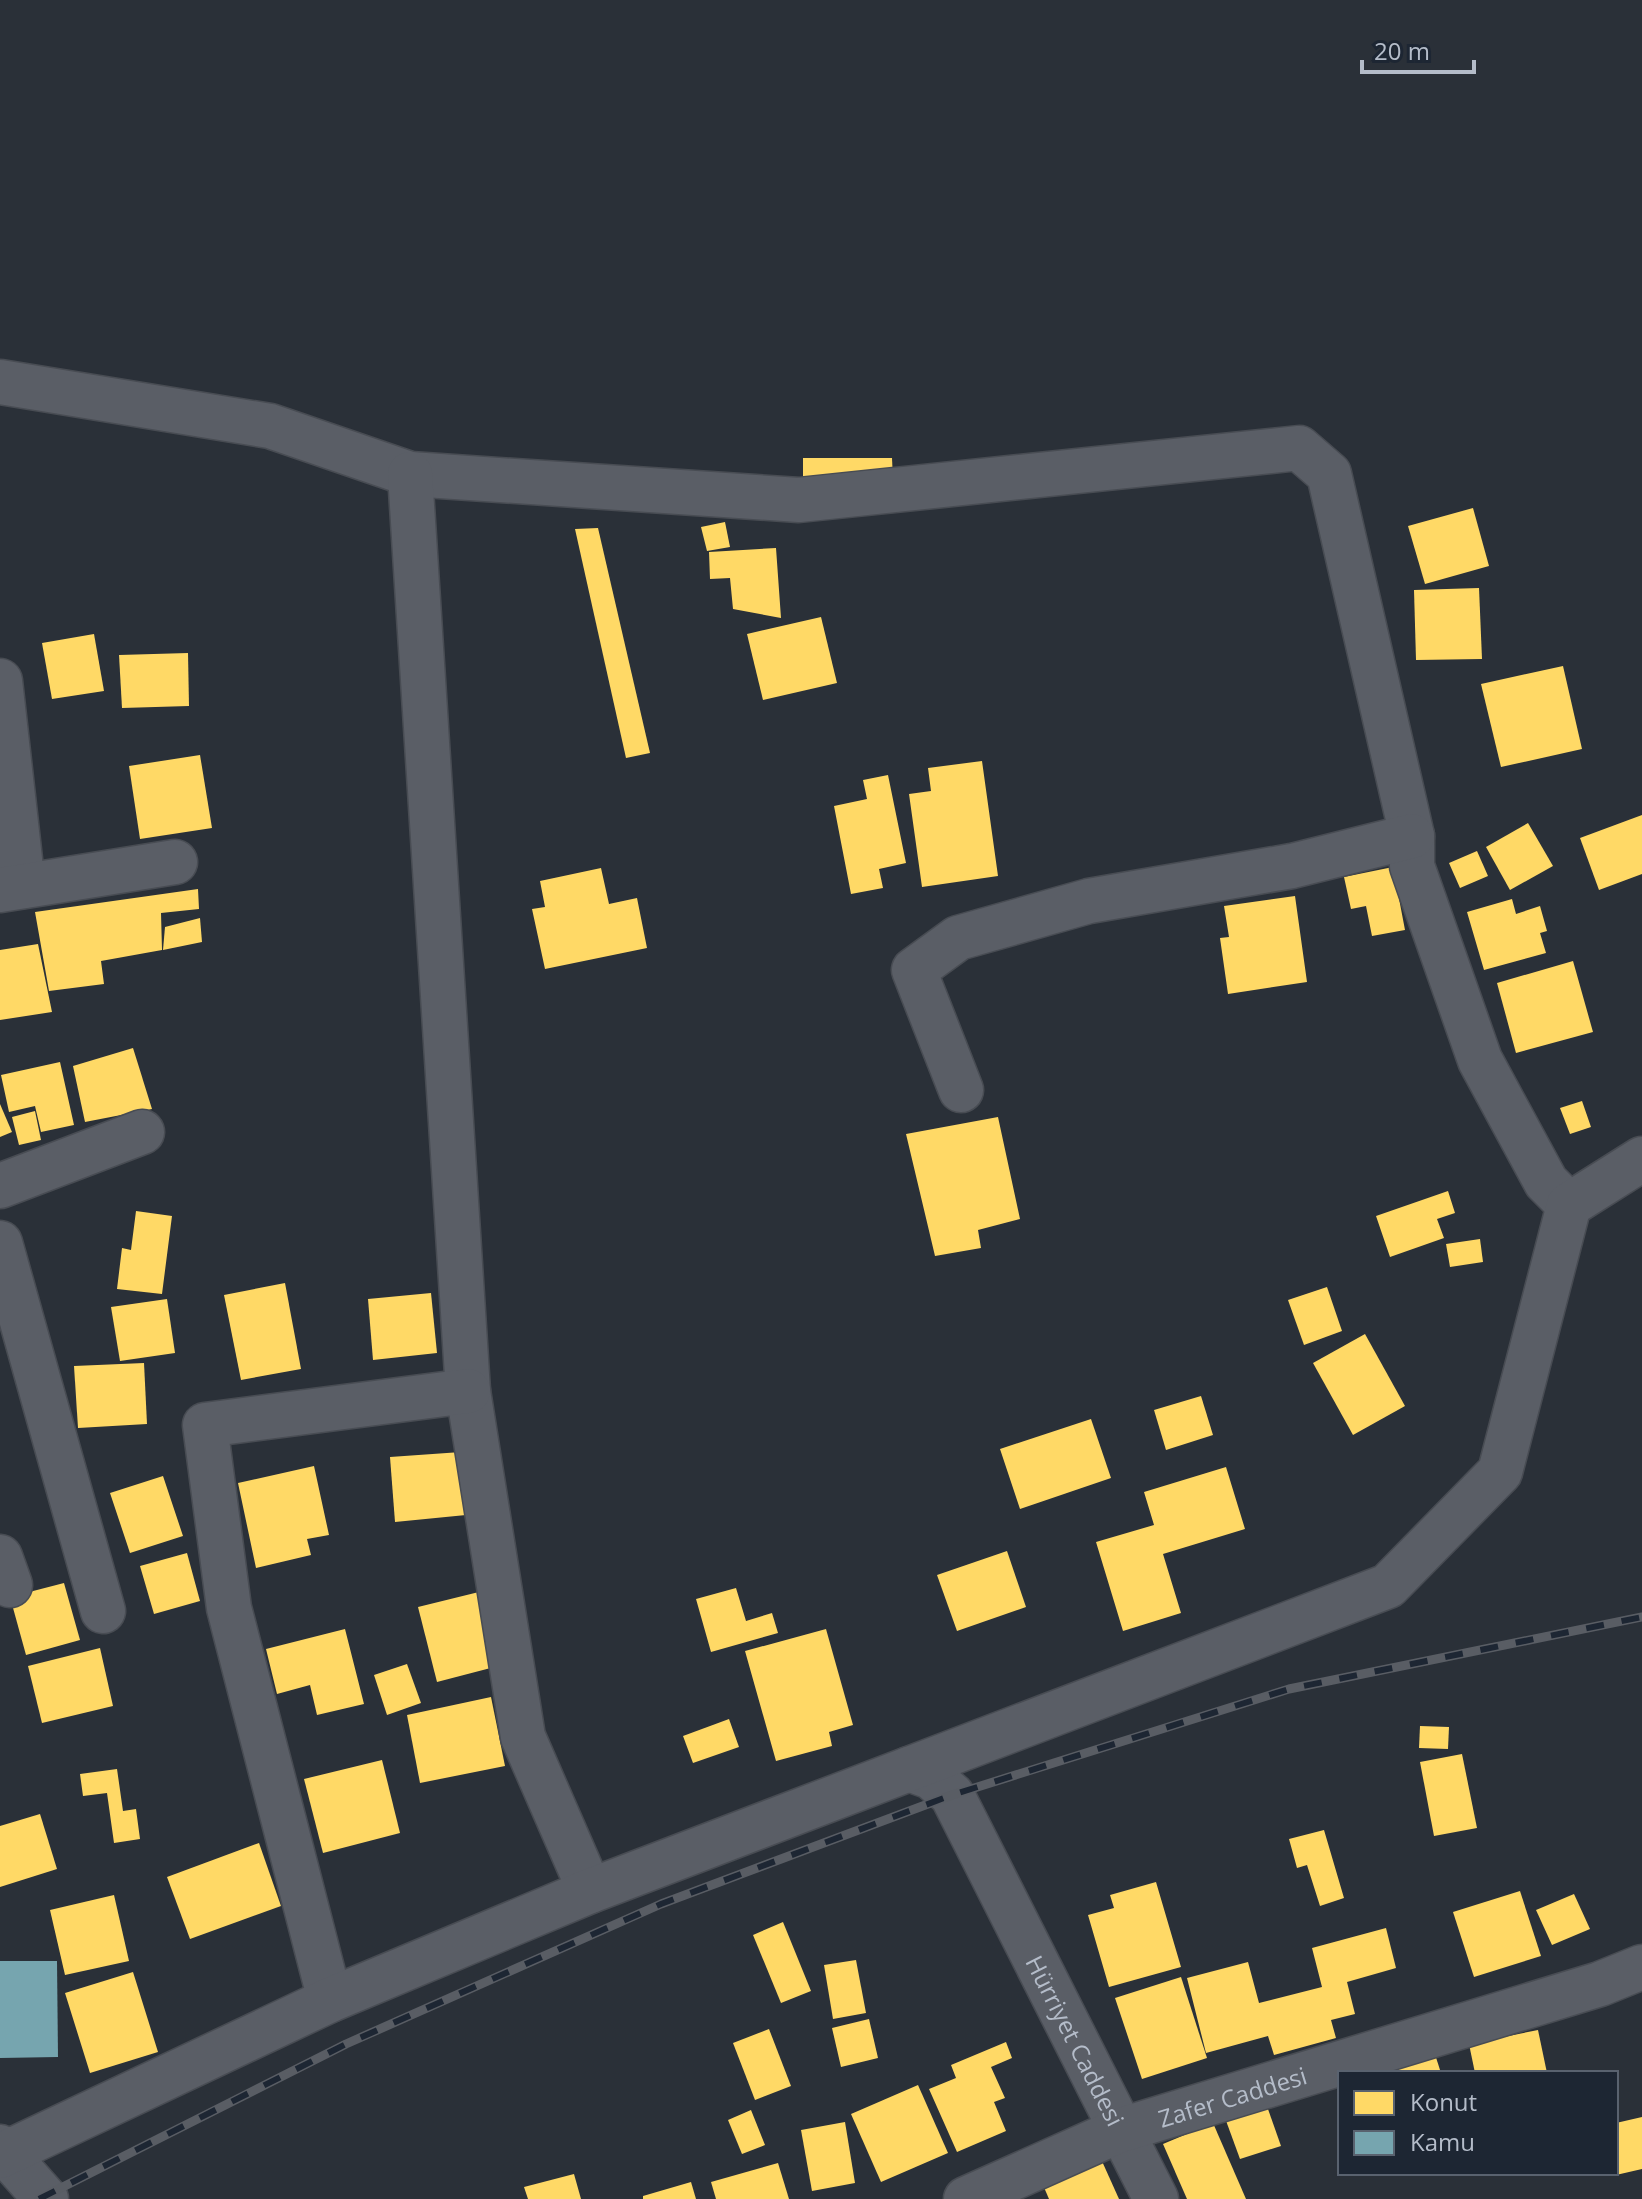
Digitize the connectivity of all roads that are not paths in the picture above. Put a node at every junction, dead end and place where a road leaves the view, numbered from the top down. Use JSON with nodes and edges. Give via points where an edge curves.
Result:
{"nodes":[{"id":1,"x":0,"y":382,"type":"edge"},
{"id":2,"x":410,"y":474,"type":"junction"},
{"id":3,"x":0,"y":681,"type":"edge"},
{"id":4,"x":1412,"y":836,"type":"junction"},
{"id":5,"x":175,"y":862,"type":"dead end"},
{"id":6,"x":11,"y":888,"type":"edge"},
{"id":7,"x":961,"y":1090,"type":"dead end"},
{"id":8,"x":142,"y":1132,"type":"dead end"},
{"id":9,"x":1642,"y":1159,"type":"edge"},
{"id":10,"x":0,"y":1186,"type":"edge"},
{"id":11,"x":1569,"y":1205,"type":"junction"},
{"id":12,"x":0,"y":1243,"type":"edge"},
{"id":13,"x":468,"y":1391,"type":"junction"},
{"id":14,"x":103,"y":1611,"type":"dead end"},
{"id":15,"x":909,"y":1769,"type":"junction"},
{"id":16,"x":590,"y":1891,"type":"junction"},
{"id":17,"x":1642,"y":1967,"type":"edge"},
{"id":18,"x":330,"y":2000,"type":"junction"},
{"id":19,"x":1118,"y":2131,"type":"junction"},
{"id":20,"x":2,"y":2151,"type":"edge"},
{"id":21,"x":46,"y":2199,"type":"edge"},
{"id":22,"x":966,"y":2199,"type":"edge"},
{"id":23,"x":1156,"y":2199,"type":"edge"}],
"edges":[{"from":1,"to":2,"type":"street","via":[[270,426]]},
{"from":2,"to":4,"type":"street","via":[[799,500],[1299,448],[1329,474]]},
{"from":2,"to":13,"type":"street"},
{"from":3,"to":6,"type":"street"},
{"from":4,"to":7,"type":"street","via":[[1292,866],[1089,901],[958,938],[914,970]]},
{"from":4,"to":11,"type":"street","via":[[1412,866],[1480,1060],[1546,1182]]},
{"from":5,"to":6,"type":"street"},
{"from":8,"to":10,"type":"street"},
{"from":9,"to":11,"type":"street"},
{"from":11,"to":15,"type":"street","via":[[1500,1472],[1388,1586]]},
{"from":12,"to":14,"type":"street"},
{"from":13,"to":16,"type":"street","via":[[523,1737]]},
{"from":13,"to":18,"type":"street","via":[[205,1425],[229,1608]]},
{"from":15,"to":16,"type":"street"},
{"from":15,"to":19,"type":"street","name":"Hürriyet Caddesi","via":[[931,1777],[952,1795]]},
{"from":16,"to":18,"type":"street"},
{"from":17,"to":19,"type":"street","name":"Zafer Caddesi"},
{"from":18,"to":20,"type":"street"},
{"from":19,"to":22,"type":"street","name":"Zafer Caddesi"},
{"from":19,"to":23,"type":"street","name":"Hürriyet Caddesi"},
{"from":20,"to":21,"type":"street"}]}
